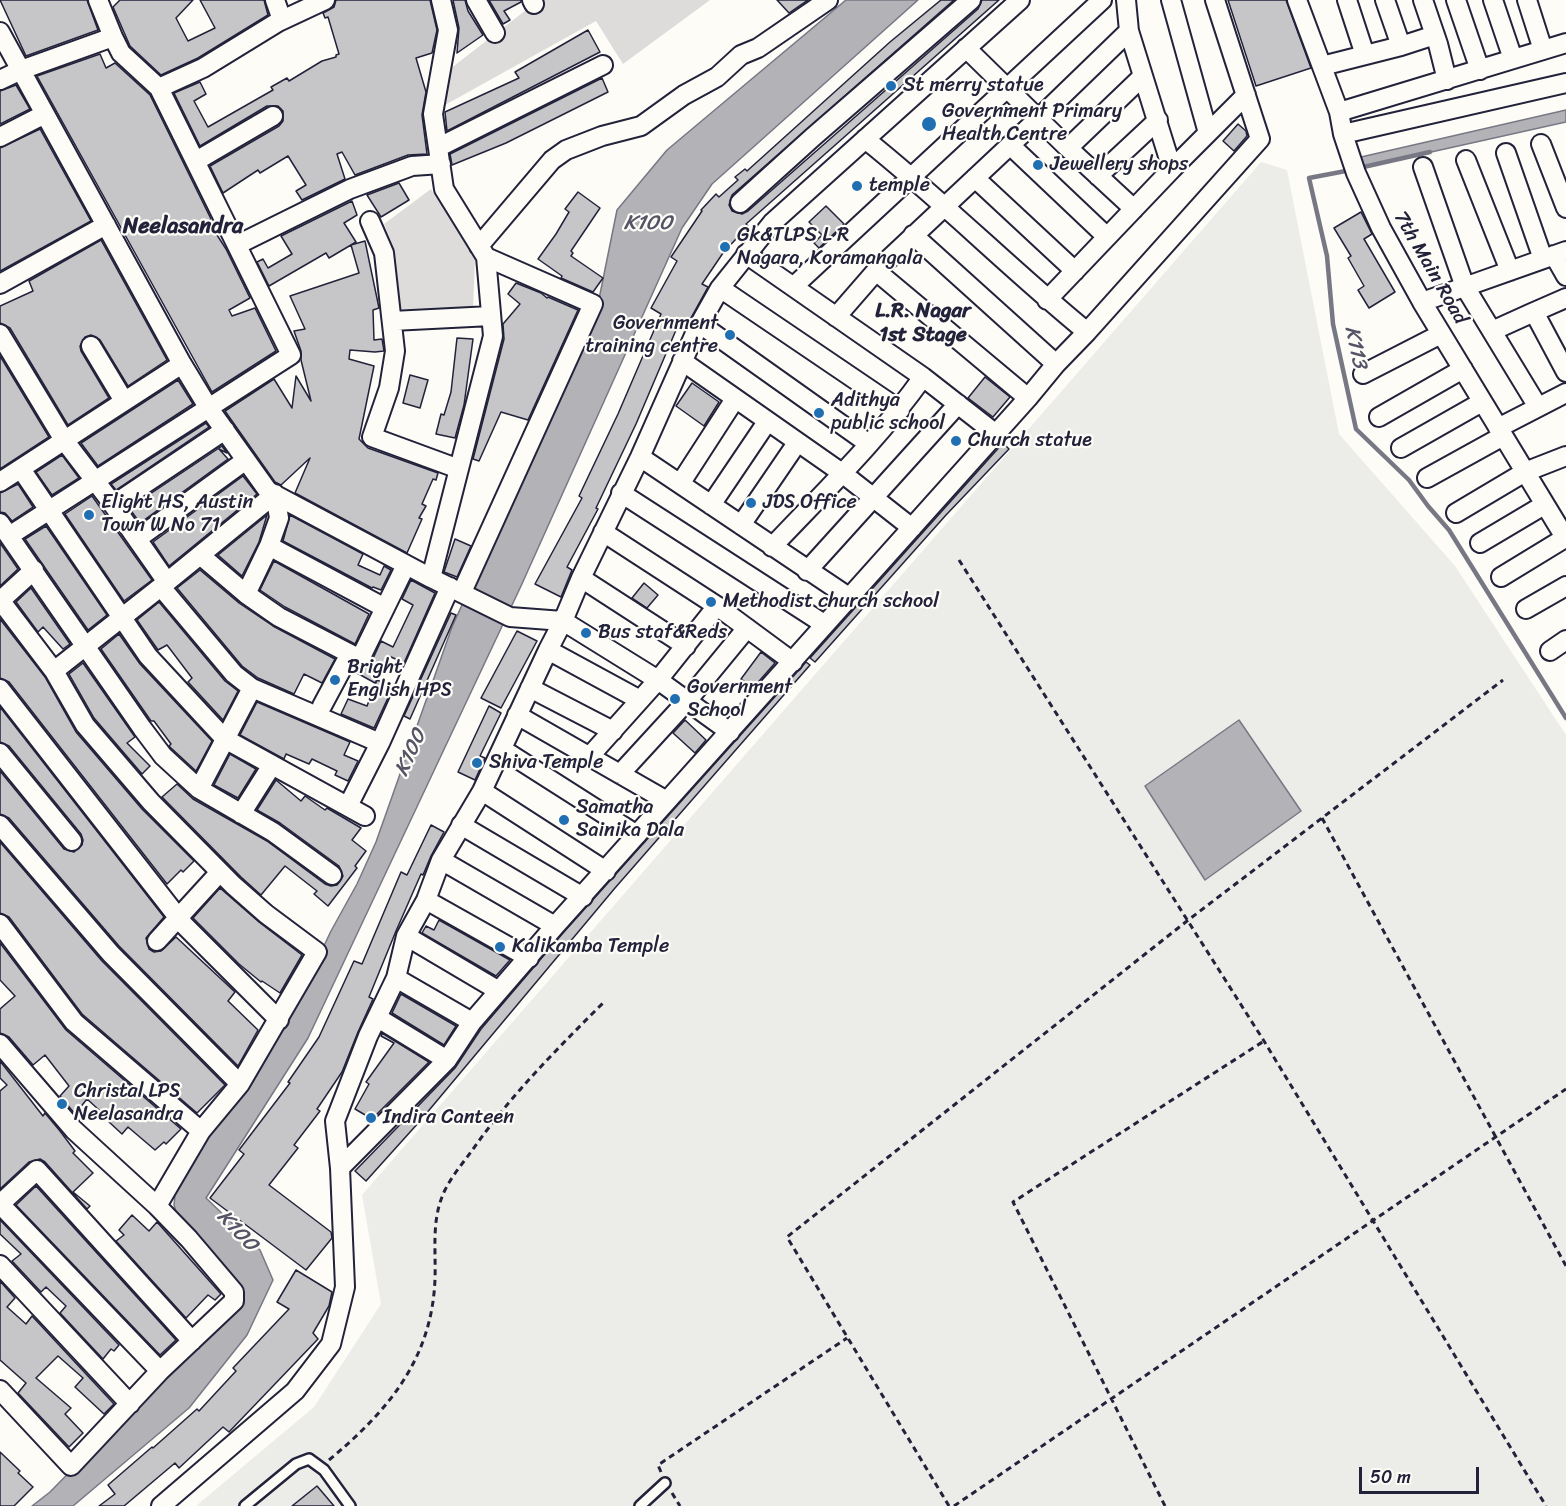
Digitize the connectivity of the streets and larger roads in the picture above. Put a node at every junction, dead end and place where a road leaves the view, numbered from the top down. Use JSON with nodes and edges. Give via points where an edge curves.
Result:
{"nodes":[{"id":1,"x":275,"y":0,"type":"edge"},
{"id":2,"x":325,"y":0,"type":"edge"},
{"id":3,"x":441,"y":0,"type":"edge"},
{"id":4,"x":476,"y":0,"type":"edge"},
{"id":5,"x":828,"y":0,"type":"edge"},
{"id":6,"x":971,"y":0,"type":"edge"},
{"id":7,"x":1020,"y":0,"type":"edge"},
{"id":8,"x":1102,"y":0,"type":"edge"},
{"id":9,"x":1126,"y":0,"type":"edge"},
{"id":10,"x":1171,"y":0,"type":"edge"},
{"id":11,"x":1215,"y":0,"type":"edge"},
{"id":12,"x":1297,"y":0,"type":"edge"},
{"id":13,"x":1347,"y":0,"type":"edge"},
{"id":14,"x":1385,"y":0,"type":"edge"},
{"id":15,"x":1423,"y":0,"type":"edge"},
{"id":16,"x":1456,"y":0,"type":"edge"},
{"id":17,"x":1493,"y":0,"type":"edge"},
{"id":18,"x":1527,"y":0,"type":"edge"},
{"id":19,"x":104,"y":3,"type":"edge"},
{"id":20,"x":282,"y":20,"type":"junction"},
{"id":21,"x":1129,"y":31,"type":"junction"},
{"id":22,"x":0,"y":32,"type":"edge"},
{"id":23,"x":495,"y":33,"type":"dead end"},
{"id":24,"x":1435,"y":35,"type":"junction"},
{"id":25,"x":113,"y":37,"type":"junction"},
{"id":26,"x":1566,"y":43,"type":"edge"},
{"id":27,"x":1401,"y":46,"type":"junction"},
{"id":28,"x":966,"y":48,"type":"junction"},
{"id":29,"x":1543,"y":50,"type":"junction"},
{"id":30,"x":1365,"y":56,"type":"junction"},
{"id":31,"x":1513,"y":60,"type":"junction"},
{"id":32,"x":603,"y":65,"type":"dead end"},
{"id":33,"x":1322,"y":66,"type":"junction"},
{"id":34,"x":21,"y":70,"type":"junction"},
{"id":35,"x":1480,"y":70,"type":"junction"},
{"id":36,"x":1142,"y":78,"type":"junction"},
{"id":37,"x":0,"y":80,"type":"edge"},
{"id":38,"x":1447,"y":80,"type":"junction"},
{"id":39,"x":1566,"y":83,"type":"edge"},
{"id":40,"x":159,"y":88,"type":"junction"},
{"id":41,"x":1008,"y":88,"type":"junction"},
{"id":42,"x":1246,"y":95,"type":"junction"},
{"id":43,"x":1339,"y":112,"type":"junction"},
{"id":44,"x":45,"y":114,"type":"junction"},
{"id":45,"x":273,"y":116,"type":"dead end"},
{"id":46,"x":1039,"y":118,"type":"junction"},
{"id":47,"x":1158,"y":120,"type":"junction"},
{"id":48,"x":1208,"y":133,"type":"junction"},
{"id":49,"x":1343,"y":134,"type":"junction"},
{"id":50,"x":0,"y":137,"type":"edge"},
{"id":51,"x":865,"y":139,"type":"junction"},
{"id":52,"x":1541,"y":144,"type":"dead end"},
{"id":53,"x":1010,"y":145,"type":"junction"},
{"id":54,"x":1068,"y":148,"type":"junction"},
{"id":55,"x":1506,"y":153,"type":"dead end"},
{"id":56,"x":440,"y":155,"type":"junction"},
{"id":57,"x":1466,"y":160,"type":"dead end"},
{"id":58,"x":196,"y":161,"type":"junction"},
{"id":59,"x":1424,"y":167,"type":"dead end"},
{"id":60,"x":1172,"y":169,"type":"junction"},
{"id":61,"x":1098,"y":176,"type":"junction"},
{"id":62,"x":912,"y":177,"type":"junction"},
{"id":63,"x":975,"y":178,"type":"junction"},
{"id":64,"x":740,"y":203,"type":"dead end"},
{"id":65,"x":944,"y":206,"type":"junction"},
{"id":66,"x":1566,"y":208,"type":"edge"},
{"id":67,"x":1134,"y":210,"type":"junction"},
{"id":68,"x":370,"y":221,"type":"dead end"},
{"id":69,"x":106,"y":225,"type":"junction"},
{"id":70,"x":913,"y":235,"type":"junction"},
{"id":71,"x":1106,"y":236,"type":"junction"},
{"id":72,"x":237,"y":245,"type":"junction"},
{"id":73,"x":483,"y":251,"type":"junction"},
{"id":74,"x":746,"y":254,"type":"junction"},
{"id":75,"x":1555,"y":255,"type":"edge"},
{"id":76,"x":876,"y":271,"type":"junction"},
{"id":77,"x":1075,"y":271,"type":"junction"},
{"id":78,"x":1510,"y":271,"type":"junction"},
{"id":79,"x":1566,"y":276,"type":"edge"},
{"id":80,"x":0,"y":284,"type":"edge"},
{"id":81,"x":794,"y":286,"type":"junction"},
{"id":82,"x":1465,"y":287,"type":"junction"},
{"id":83,"x":720,"y":288,"type":"junction"},
{"id":84,"x":1566,"y":298,"type":"edge"},
{"id":85,"x":1047,"y":300,"type":"junction"},
{"id":86,"x":1422,"y":302,"type":"junction"},
{"id":87,"x":1534,"y":312,"type":"junction"},
{"id":88,"x":491,"y":316,"type":"junction"},
{"id":89,"x":836,"y":317,"type":"junction"},
{"id":90,"x":392,"y":321,"type":"junction"},
{"id":91,"x":700,"y":324,"type":"junction"},
{"id":92,"x":1492,"y":331,"type":"junction"},
{"id":93,"x":1087,"y":332,"type":"junction"},
{"id":94,"x":0,"y":334,"type":"edge"},
{"id":95,"x":1441,"y":334,"type":"junction"},
{"id":96,"x":91,"y":346,"type":"dead end"},
{"id":97,"x":682,"y":361,"type":"junction"},
{"id":98,"x":182,"y":364,"type":"junction"},
{"id":99,"x":1056,"y":364,"type":"junction"},
{"id":100,"x":1463,"y":369,"type":"junction"},
{"id":101,"x":1566,"y":372,"type":"edge"},
{"id":102,"x":1363,"y":374,"type":"dead end"},
{"id":103,"x":923,"y":377,"type":"junction"},
{"id":104,"x":1566,"y":393,"type":"edge"},
{"id":105,"x":1028,"y":398,"type":"junction"},
{"id":106,"x":735,"y":399,"type":"junction"},
{"id":107,"x":124,"y":401,"type":"junction"},
{"id":108,"x":1482,"y":402,"type":"junction"},
{"id":109,"x":958,"y":404,"type":"junction"},
{"id":110,"x":208,"y":407,"type":"junction"},
{"id":111,"x":1538,"y":407,"type":"junction"},
{"id":112,"x":900,"y":410,"type":"junction"},
{"id":113,"x":1379,"y":417,"type":"dead end"},
{"id":114,"x":767,"y":422,"type":"junction"},
{"id":115,"x":225,"y":430,"type":"junction"},
{"id":116,"x":1500,"y":432,"type":"junction"},
{"id":117,"x":996,"y":434,"type":"junction"},
{"id":118,"x":64,"y":440,"type":"junction"},
{"id":119,"x":796,"y":443,"type":"junction"},
{"id":120,"x":869,"y":444,"type":"junction"},
{"id":121,"x":1401,"y":448,"type":"dead end"},
{"id":122,"x":1566,"y":456,"type":"edge"},
{"id":123,"x":640,"y":457,"type":"junction"},
{"id":124,"x":246,"y":459,"type":"junction"},
{"id":125,"x":21,"y":469,"type":"junction"},
{"id":126,"x":459,"y":469,"type":"junction"},
{"id":127,"x":1525,"y":472,"type":"junction"},
{"id":128,"x":842,"y":473,"type":"junction"},
{"id":129,"x":1427,"y":478,"type":"dead end"},
{"id":130,"x":93,"y":481,"type":"junction"},
{"id":131,"x":0,"y":482,"type":"edge"},
{"id":132,"x":680,"y":484,"type":"junction"},
{"id":133,"x":621,"y":493,"type":"junction"},
{"id":134,"x":275,"y":494,"type":"junction"},
{"id":135,"x":874,"y":496,"type":"junction"},
{"id":136,"x":113,"y":505,"type":"junction"},
{"id":137,"x":711,"y":505,"type":"junction"},
{"id":138,"x":1544,"y":505,"type":"junction"},
{"id":139,"x":49,"y":510,"type":"junction"},
{"id":140,"x":1456,"y":513,"type":"dead end"},
{"id":141,"x":741,"y":525,"type":"junction"},
{"id":142,"x":912,"y":528,"type":"junction"},
{"id":143,"x":5,"y":530,"type":"edge"},
{"id":144,"x":603,"y":532,"type":"junction"},
{"id":145,"x":137,"y":539,"type":"junction"},
{"id":146,"x":1566,"y":539,"type":"edge"},
{"id":147,"x":1480,"y":543,"type":"dead end"},
{"id":148,"x":269,"y":546,"type":"junction"},
{"id":149,"x":772,"y":547,"type":"junction"},
{"id":150,"x":201,"y":555,"type":"junction"},
{"id":151,"x":406,"y":565,"type":"junction"},
{"id":152,"x":34,"y":570,"type":"junction"},
{"id":153,"x":807,"y":571,"type":"junction"},
{"id":154,"x":1502,"y":577,"type":"dead end"},
{"id":155,"x":431,"y":578,"type":"junction"},
{"id":156,"x":581,"y":579,"type":"junction"},
{"id":157,"x":164,"y":585,"type":"junction"},
{"id":158,"x":1566,"y":586,"type":"edge"},
{"id":159,"x":456,"y":590,"type":"junction"},
{"id":160,"x":246,"y":594,"type":"junction"},
{"id":161,"x":850,"y":598,"type":"junction"},
{"id":162,"x":0,"y":601,"type":"edge"},
{"id":163,"x":717,"y":606,"type":"junction"},
{"id":164,"x":386,"y":608,"type":"junction"},
{"id":165,"x":1526,"y":609,"type":"dead end"},
{"id":166,"x":122,"y":618,"type":"junction"},
{"id":167,"x":563,"y":621,"type":"junction"},
{"id":168,"x":824,"y":624,"type":"junction"},
{"id":169,"x":747,"y":628,"type":"junction"},
{"id":170,"x":1566,"y":640,"type":"edge"},
{"id":171,"x":86,"y":646,"type":"junction"},
{"id":172,"x":686,"y":646,"type":"junction"},
{"id":173,"x":548,"y":650,"type":"junction"},
{"id":174,"x":1550,"y":651,"type":"dead end"},
{"id":175,"x":360,"y":659,"type":"junction"},
{"id":176,"x":793,"y":662,"type":"junction"},
{"id":177,"x":54,"y":671,"type":"junction"},
{"id":178,"x":658,"y":680,"type":"junction"},
{"id":179,"x":252,"y":687,"type":"junction"},
{"id":180,"x":530,"y":688,"type":"junction"},
{"id":181,"x":0,"y":689,"type":"edge"},
{"id":182,"x":640,"y":700,"type":"junction"},
{"id":183,"x":687,"y":701,"type":"junction"},
{"id":184,"x":322,"y":706,"type":"dead end"},
{"id":185,"x":517,"y":715,"type":"junction"},
{"id":186,"x":613,"y":730,"type":"junction"},
{"id":187,"x":730,"y":732,"type":"junction"},
{"id":188,"x":225,"y":739,"type":"junction"},
{"id":189,"x":380,"y":743,"type":"junction"},
{"id":190,"x":502,"y":749,"type":"junction"},
{"id":191,"x":0,"y":753,"type":"edge"},
{"id":192,"x":589,"y":757,"type":"junction"},
{"id":193,"x":272,"y":765,"type":"junction"},
{"id":194,"x":620,"y":774,"type":"junction"},
{"id":195,"x":200,"y":789,"type":"junction"},
{"id":196,"x":482,"y":791,"type":"junction"},
{"id":197,"x":667,"y":801,"type":"junction"},
{"id":198,"x":348,"y":806,"type":"junction"},
{"id":199,"x":241,"y":814,"type":"junction"},
{"id":200,"x":365,"y":816,"type":"dead end"},
{"id":201,"x":0,"y":825,"type":"edge"},
{"id":202,"x":461,"y":825,"type":"junction"},
{"id":203,"x":637,"y":835,"type":"junction"},
{"id":204,"x":72,"y":841,"type":"dead end"},
{"id":205,"x":441,"y":860,"type":"junction"},
{"id":206,"x":606,"y":871,"type":"junction"},
{"id":207,"x":220,"y":872,"type":"junction"},
{"id":208,"x":332,"y":875,"type":"dead end"},
{"id":209,"x":583,"y":897,"type":"junction"},
{"id":210,"x":426,"y":900,"type":"junction"},
{"id":211,"x":178,"y":917,"type":"junction"},
{"id":212,"x":0,"y":924,"type":"edge"},
{"id":213,"x":555,"y":926,"type":"junction"},
{"id":214,"x":406,"y":936,"type":"junction"},
{"id":215,"x":156,"y":941,"type":"dead end"},
{"id":216,"x":529,"y":958,"type":"junction"},
{"id":217,"x":396,"y":978,"type":"junction"},
{"id":218,"x":499,"y":991,"type":"junction"},
{"id":219,"x":378,"y":1018,"type":"junction"},
{"id":220,"x":279,"y":1020,"type":"junction"},
{"id":221,"x":472,"y":1022,"type":"junction"},
{"id":222,"x":0,"y":1044,"type":"edge"},
{"id":223,"x":447,"y":1060,"type":"junction"},
{"id":224,"x":240,"y":1084,"type":"junction"},
{"id":225,"x":201,"y":1131,"type":"junction"},
{"id":226,"x":340,"y":1168,"type":"junction"},
{"id":227,"x":0,"y":1204,"type":"edge"},
{"id":228,"x":157,"y":1206,"type":"junction"},
{"id":229,"x":0,"y":1265,"type":"edge"},
{"id":230,"x":192,"y":1341,"type":"junction"},
{"id":231,"x":160,"y":1371,"type":"junction"},
{"id":232,"x":0,"y":1390,"type":"edge"},
{"id":233,"x":129,"y":1404,"type":"junction"},
{"id":234,"x":161,"y":1506,"type":"edge"}],
"edges":[{"from":1,"to":20,"type":"street"},
{"from":2,"to":20,"type":"street"},
{"from":3,"to":56,"type":"street","via":[[448,30],[433,114]]},
{"from":4,"to":23,"type":"street"},
{"from":5,"to":73,"type":"street","via":[[765,44],[741,55],[717,77],[641,126],[602,136],[552,160]]},
{"from":6,"to":64,"type":"street"},
{"from":7,"to":28,"type":"street"},
{"from":8,"to":41,"type":"street"},
{"from":9,"to":21,"type":"street"},
{"from":10,"to":48,"type":"street"},
{"from":11,"to":42,"type":"street"},
{"from":12,"to":33,"type":"street","name":"7th Main Road"},
{"from":13,"to":30,"type":"street"},
{"from":14,"to":27,"type":"street"},
{"from":15,"to":24,"type":"street"},
{"from":16,"to":35,"type":"street"},
{"from":17,"to":31,"type":"street"},
{"from":18,"to":29,"type":"street"},
{"from":19,"to":25,"type":"street"},
{"from":20,"to":40,"type":"street","via":[[203,68]]},
{"from":21,"to":36,"type":"street"},
{"from":21,"to":46,"type":"street"},
{"from":22,"to":34,"type":"street"},
{"from":24,"to":27,"type":"street"},
{"from":24,"to":38,"type":"street"},
{"from":25,"to":34,"type":"street"},
{"from":25,"to":40,"type":"street","via":[[121,52]]},
{"from":26,"to":29,"type":"street"},
{"from":27,"to":30,"type":"street"},
{"from":28,"to":41,"type":"street"},
{"from":28,"to":51,"type":"street"},
{"from":29,"to":31,"type":"street"},
{"from":30,"to":33,"type":"street"},
{"from":31,"to":35,"type":"street"},
{"from":32,"to":56,"type":"street"},
{"from":33,"to":43,"type":"street","name":"7th Main Road"},
{"from":34,"to":37,"type":"street"},
{"from":34,"to":44,"type":"street"},
{"from":35,"to":38,"type":"street"},
{"from":36,"to":47,"type":"street"},
{"from":36,"to":54,"type":"street"},
{"from":38,"to":43,"type":"street"},
{"from":39,"to":49,"type":"street"},
{"from":40,"to":58,"type":"street"},
{"from":41,"to":46,"type":"street"},
{"from":41,"to":62,"type":"street"},
{"from":42,"to":48,"type":"street"},
{"from":42,"to":93,"type":"street","via":[[1260,139]]},
{"from":43,"to":49,"type":"street","name":"7th Main Road"},
{"from":44,"to":50,"type":"street"},
{"from":44,"to":69,"type":"street"},
{"from":45,"to":58,"type":"street"},
{"from":46,"to":53,"type":"street"},
{"from":46,"to":54,"type":"street"},
{"from":47,"to":60,"type":"street"},
{"from":47,"to":61,"type":"street"},
{"from":48,"to":60,"type":"street"},
{"from":49,"to":86,"type":"street","name":"7th Main Road","via":[[1381,228]]},
{"from":51,"to":62,"type":"street"},
{"from":51,"to":74,"type":"street","via":[[772,223]]},
{"from":52,"to":66,"type":"street"},
{"from":53,"to":63,"type":"street"},
{"from":53,"to":71,"type":"street"},
{"from":54,"to":61,"type":"street"},
{"from":55,"to":75,"type":"street"},
{"from":56,"to":72,"type":"street","via":[[350,189]]},
{"from":56,"to":73,"type":"street","via":[[444,189]]},
{"from":57,"to":78,"type":"street"},
{"from":58,"to":72,"type":"street"},
{"from":59,"to":82,"type":"street"},
{"from":60,"to":67,"type":"street"},
{"from":61,"to":67,"type":"street"},
{"from":62,"to":65,"type":"street"},
{"from":62,"to":81,"type":"street"},
{"from":63,"to":65,"type":"street"},
{"from":63,"to":77,"type":"street"},
{"from":65,"to":70,"type":"street"},
{"from":65,"to":85,"type":"street"},
{"from":67,"to":71,"type":"street"},
{"from":68,"to":90,"type":"street","via":[[384,253]]},
{"from":69,"to":80,"type":"street"},
{"from":69,"to":98,"type":"street"},
{"from":70,"to":76,"type":"street"},
{"from":70,"to":99,"type":"street"},
{"from":71,"to":77,"type":"street"},
{"from":72,"to":110,"type":"street","via":[[291,356]]},
{"from":73,"to":88,"type":"street"},
{"from":73,"to":159,"type":"street","via":[[593,304]]},
{"from":74,"to":81,"type":"street"},
{"from":74,"to":83,"type":"street"},
{"from":75,"to":78,"type":"street"},
{"from":75,"to":79,"type":"street"},
{"from":76,"to":89,"type":"street"},
{"from":76,"to":105,"type":"street"},
{"from":77,"to":85,"type":"street"},
{"from":78,"to":82,"type":"street"},
{"from":81,"to":89,"type":"street"},
{"from":82,"to":86,"type":"street"},
{"from":82,"to":92,"type":"street"},
{"from":83,"to":91,"type":"street"},
{"from":83,"to":112,"type":"street"},
{"from":84,"to":87,"type":"street"},
{"from":85,"to":93,"type":"street"},
{"from":86,"to":95,"type":"street","name":"7th Main Road"},
{"from":87,"to":92,"type":"street"},
{"from":87,"to":101,"type":"street"},
{"from":88,"to":90,"type":"street"},
{"from":88,"to":126,"type":"street","via":[[493,336]]},
{"from":89,"to":103,"type":"street"},
{"from":90,"to":126,"type":"street","via":[[395,351],[389,388],[372,437]]},
{"from":91,"to":97,"type":"street"},
{"from":91,"to":120,"type":"street"},
{"from":92,"to":111,"type":"street"},
{"from":93,"to":99,"type":"street"},
{"from":94,"to":118,"type":"street"},
{"from":95,"to":100,"type":"street","name":"7th Main Road"},
{"from":95,"to":102,"type":"street"},
{"from":96,"to":107,"type":"street"},
{"from":97,"to":106,"type":"street"},
{"from":97,"to":123,"type":"street"},
{"from":98,"to":107,"type":"street"},
{"from":98,"to":110,"type":"street"},
{"from":99,"to":105,"type":"street"},
{"from":100,"to":108,"type":"street","name":"7th Main Road"},
{"from":100,"to":113,"type":"street"},
{"from":103,"to":109,"type":"street"},
{"from":103,"to":112,"type":"street"},
{"from":104,"to":111,"type":"street"},
{"from":105,"to":117,"type":"street"},
{"from":106,"to":114,"type":"street"},
{"from":106,"to":132,"type":"street"},
{"from":107,"to":118,"type":"street"},
{"from":108,"to":116,"type":"street","name":"7th Main Road"},
{"from":108,"to":121,"type":"street"},
{"from":109,"to":117,"type":"street"},
{"from":109,"to":135,"type":"street"},
{"from":110,"to":115,"type":"street"},
{"from":110,"to":130,"type":"street"},
{"from":111,"to":116,"type":"street"},
{"from":112,"to":120,"type":"street"},
{"from":114,"to":119,"type":"street"},
{"from":114,"to":137,"type":"street"},
{"from":115,"to":124,"type":"street"},
{"from":115,"to":136,"type":"street"},
{"from":116,"to":127,"type":"street","name":"7th Main Road"},
{"from":116,"to":129,"type":"street"},
{"from":117,"to":142,"type":"street"},
{"from":118,"to":125,"type":"street"},
{"from":118,"to":130,"type":"street"},
{"from":119,"to":128,"type":"street"},
{"from":119,"to":141,"type":"street"},
{"from":120,"to":128,"type":"street"},
{"from":122,"to":127,"type":"street"},
{"from":123,"to":132,"type":"street"},
{"from":123,"to":133,"type":"street"},
{"from":124,"to":134,"type":"street","via":[[268,491]]},
{"from":124,"to":145,"type":"street"},
{"from":125,"to":131,"type":"street"},
{"from":125,"to":139,"type":"street"},
{"from":126,"to":155,"type":"street"},
{"from":127,"to":138,"type":"street","name":"7th Main Road"},
{"from":127,"to":140,"type":"street"},
{"from":128,"to":135,"type":"street"},
{"from":128,"to":149,"type":"street"},
{"from":130,"to":136,"type":"street"},
{"from":130,"to":139,"type":"street"},
{"from":132,"to":137,"type":"street"},
{"from":133,"to":144,"type":"street"},
{"from":133,"to":168,"type":"street"},
{"from":134,"to":148,"type":"street","via":[[279,518]]},
{"from":134,"to":150,"type":"street"},
{"from":134,"to":151,"type":"street"},
{"from":135,"to":142,"type":"street"},
{"from":135,"to":153,"type":"street"},
{"from":136,"to":145,"type":"street"},
{"from":137,"to":141,"type":"street"},
{"from":138,"to":146,"type":"street","name":"7th Main Road"},
{"from":138,"to":147,"type":"street"},
{"from":139,"to":143,"type":"street"},
{"from":139,"to":166,"type":"street"},
{"from":141,"to":149,"type":"street"},
{"from":142,"to":161,"type":"street"},
{"from":143,"to":152,"type":"street"},
{"from":144,"to":156,"type":"street"},
{"from":144,"to":163,"type":"street"},
{"from":145,"to":157,"type":"street"},
{"from":146,"to":154,"type":"street"},
{"from":148,"to":160,"type":"street"},
{"from":148,"to":164,"type":"street"},
{"from":149,"to":153,"type":"street"},
{"from":150,"to":157,"type":"street"},
{"from":150,"to":160,"type":"street"},
{"from":151,"to":155,"type":"street"},
{"from":151,"to":164,"type":"street"},
{"from":152,"to":162,"type":"street"},
{"from":152,"to":171,"type":"street"},
{"from":153,"to":161,"type":"street"},
{"from":155,"to":159,"type":"street"},
{"from":156,"to":167,"type":"street"},
{"from":156,"to":172,"type":"street"},
{"from":157,"to":166,"type":"street"},
{"from":157,"to":179,"type":"street","via":[[234,674]]},
{"from":158,"to":165,"type":"street"},
{"from":159,"to":167,"type":"street","via":[[510,617]]},
{"from":159,"to":189,"type":"street"},
{"from":160,"to":175,"type":"street"},
{"from":161,"to":168,"type":"street"},
{"from":162,"to":177,"type":"street"},
{"from":163,"to":169,"type":"street"},
{"from":163,"to":172,"type":"street"},
{"from":164,"to":175,"type":"street"},
{"from":166,"to":171,"type":"street"},
{"from":166,"to":188,"type":"street","via":[[148,656]]},
{"from":167,"to":173,"type":"street"},
{"from":167,"to":178,"type":"street"},
{"from":168,"to":176,"type":"street"},
{"from":169,"to":176,"type":"street"},
{"from":169,"to":183,"type":"street"},
{"from":170,"to":174,"type":"street"},
{"from":171,"to":177,"type":"street"},
{"from":171,"to":195,"type":"street","via":[[163,756]]},
{"from":172,"to":178,"type":"street"},
{"from":173,"to":180,"type":"street"},
{"from":173,"to":182,"type":"street"},
{"from":175,"to":184,"type":"street","via":[[345,663]]},
{"from":176,"to":187,"type":"street"},
{"from":177,"to":207,"type":"street","via":[[85,725],[151,802]]},
{"from":178,"to":182,"type":"street"},
{"from":178,"to":183,"type":"street"},
{"from":179,"to":188,"type":"street"},
{"from":179,"to":189,"type":"street"},
{"from":180,"to":185,"type":"street"},
{"from":180,"to":186,"type":"street"},
{"from":181,"to":211,"type":"street"},
{"from":182,"to":186,"type":"street"},
{"from":183,"to":187,"type":"street"},
{"from":183,"to":194,"type":"street"},
{"from":185,"to":190,"type":"street"},
{"from":185,"to":192,"type":"street"},
{"from":186,"to":192,"type":"street"},
{"from":187,"to":197,"type":"street"},
{"from":188,"to":193,"type":"street"},
{"from":188,"to":195,"type":"street"},
{"from":189,"to":198,"type":"street"},
{"from":190,"to":196,"type":"street"},
{"from":190,"to":203,"type":"street"},
{"from":191,"to":204,"type":"street"},
{"from":192,"to":194,"type":"street"},
{"from":193,"to":198,"type":"street"},
{"from":193,"to":199,"type":"street"},
{"from":194,"to":197,"type":"street"},
{"from":195,"to":199,"type":"street"},
{"from":196,"to":202,"type":"street"},
{"from":196,"to":206,"type":"street"},
{"from":197,"to":203,"type":"street"},
{"from":198,"to":200,"type":"street"},
{"from":199,"to":208,"type":"street"},
{"from":201,"to":224,"type":"street","via":[[111,954]]},
{"from":202,"to":205,"type":"street"},
{"from":202,"to":209,"type":"street"},
{"from":203,"to":206,"type":"street"},
{"from":205,"to":210,"type":"street"},
{"from":205,"to":213,"type":"street"},
{"from":206,"to":209,"type":"street"},
{"from":207,"to":211,"type":"street"},
{"from":207,"to":220,"type":"street","via":[[266,914],[317,952]]},
{"from":209,"to":213,"type":"street"},
{"from":210,"to":214,"type":"street"},
{"from":210,"to":216,"type":"street"},
{"from":211,"to":215,"type":"street"},
{"from":211,"to":220,"type":"street"},
{"from":212,"to":225,"type":"street","via":[[74,1022]]},
{"from":213,"to":216,"type":"street"},
{"from":214,"to":217,"type":"street"},
{"from":214,"to":218,"type":"street"},
{"from":216,"to":218,"type":"street"},
{"from":217,"to":219,"type":"street"},
{"from":217,"to":221,"type":"street"},
{"from":218,"to":221,"type":"street"},
{"from":219,"to":223,"type":"street"},
{"from":219,"to":226,"type":"street","via":[[335,1120]]},
{"from":220,"to":224,"type":"street"},
{"from":221,"to":223,"type":"street"},
{"from":222,"to":228,"type":"street","via":[[74,1130]]},
{"from":223,"to":226,"type":"street"},
{"from":224,"to":225,"type":"street"},
{"from":225,"to":228,"type":"street"},
{"from":226,"to":234,"type":"street","via":[[345,1287],[331,1344],[295,1391]]},
{"from":227,"to":230,"type":"street","via":[[37,1170]]},
{"from":227,"to":231,"type":"street"},
{"from":228,"to":230,"type":"street","via":[[234,1292],[234,1301]]},
{"from":229,"to":233,"type":"street"},
{"from":230,"to":231,"type":"street"},
{"from":231,"to":233,"type":"street"},
{"from":232,"to":233,"type":"street","via":[[71,1466]]}]}
